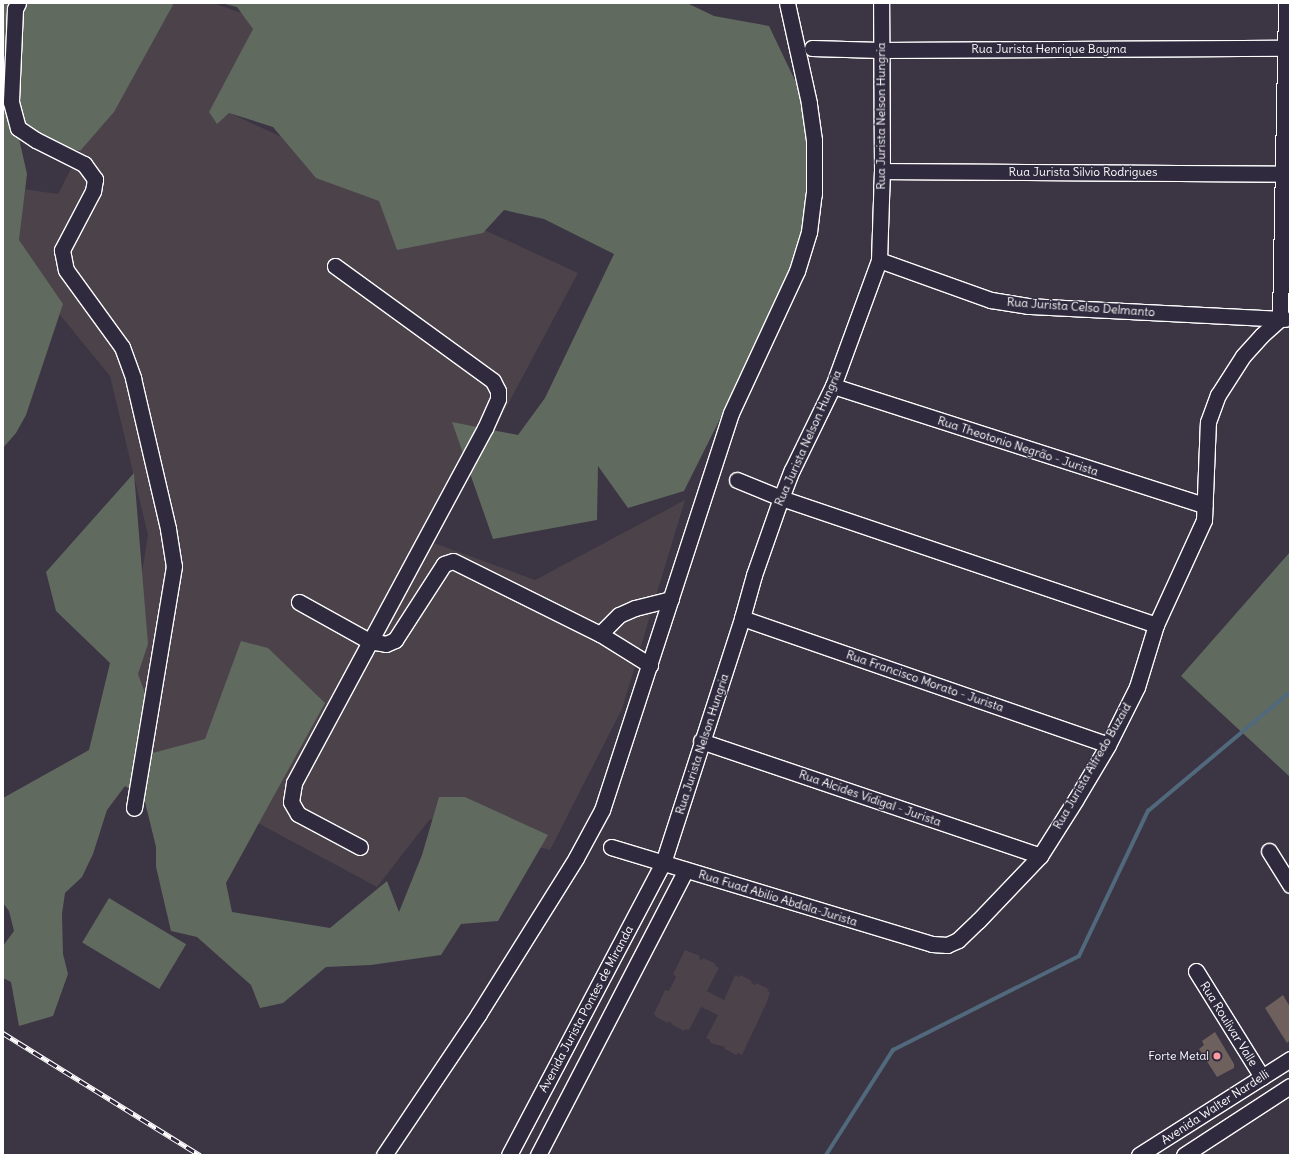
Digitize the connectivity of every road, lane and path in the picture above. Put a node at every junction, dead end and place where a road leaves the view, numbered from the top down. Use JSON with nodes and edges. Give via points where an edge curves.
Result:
{"nodes":[{"id":1,"x":18,"y":3,"type":"edge"},
{"id":2,"x":787,"y":3,"type":"edge"},
{"id":3,"x":881,"y":3,"type":"edge"},
{"id":4,"x":1286,"y":3,"type":"edge"},
{"id":5,"x":812,"y":48,"type":"dead end"},
{"id":6,"x":1286,"y":48,"type":"junction"},
{"id":7,"x":880,"y":50,"type":"junction"},
{"id":8,"x":882,"y":171,"type":"junction"},
{"id":9,"x":1284,"y":174,"type":"junction"},
{"id":10,"x":879,"y":260,"type":"junction"},
{"id":11,"x":335,"y":266,"type":"dead end"},
{"id":12,"x":1285,"y":319,"type":"edge"},
{"id":13,"x":832,"y":386,"type":"junction"},
{"id":14,"x":736,"y":480,"type":"dead end"},
{"id":15,"x":781,"y":498,"type":"junction"},
{"id":16,"x":1204,"y":505,"type":"junction"},
{"id":17,"x":671,"y":599,"type":"junction"},
{"id":18,"x":299,"y":602,"type":"dead end"},
{"id":19,"x":742,"y":618,"type":"junction"},
{"id":20,"x":1156,"y":625,"type":"junction"},
{"id":21,"x":600,"y":634,"type":"junction"},
{"id":22,"x":369,"y":641,"type":"junction"},
{"id":23,"x":650,"y":665,"type":"junction"},
{"id":24,"x":701,"y":741,"type":"junction"},
{"id":25,"x":1108,"y":745,"type":"junction"},
{"id":26,"x":134,"y":808,"type":"dead end"},
{"id":27,"x":360,"y":847,"type":"dead end"},
{"id":28,"x":611,"y":847,"type":"dead end"},
{"id":29,"x":1269,"y":852,"type":"dead end"},
{"id":30,"x":1040,"y":856,"type":"junction"},
{"id":31,"x":663,"y":863,"type":"junction"},
{"id":32,"x":686,"y":870,"type":"junction"},
{"id":33,"x":1290,"y":885,"type":"edge"},
{"id":34,"x":947,"y":945,"type":"joint"},
{"id":35,"x":1196,"y":971,"type":"dead end"},
{"id":36,"x":1290,"y":1059,"type":"edge"},
{"id":37,"x":1262,"y":1077,"type":"junction"},
{"id":38,"x":1290,"y":1086,"type":"edge"},
{"id":39,"x":384,"y":1155,"type":"edge"},
{"id":40,"x":509,"y":1155,"type":"edge"},
{"id":41,"x":538,"y":1155,"type":"edge"},
{"id":42,"x":1139,"y":1155,"type":"edge"},
{"id":43,"x":1184,"y":1155,"type":"edge"}],
"edges":[{"from":1,"to":26,"type":"street","via":[[15,10],[11,102],[18,128],[84,164],[95,179],[93,191],[62,250],[66,270],[122,347],[133,378],[168,529],[174,566]]},
{"from":2,"to":17,"type":"street","via":[[809,103],[814,140],[814,194],[809,232],[797,271],[731,413]]},
{"from":3,"to":7,"type":"street","name":"Rua Jurista Nelson Hungria"},
{"from":4,"to":6,"type":"street"},
{"from":5,"to":7,"type":"street","name":"Rua Jurista Henrique Bayma"},
{"from":6,"to":7,"type":"street","name":"Rua Jurista Henrique Bayma"},
{"from":6,"to":9,"type":"street"},
{"from":7,"to":8,"type":"street","name":"Rua Jurista Nelson Hungria"},
{"from":8,"to":9,"type":"street","name":"Rua Jurista Silvio Rodrigues"},
{"from":8,"to":10,"type":"street","name":"Rua Jurista Nelson Hungria"},
{"from":9,"to":12,"type":"street"},
{"from":10,"to":12,"type":"street","name":"Rua Jurista Celso Delmanto","via":[[991,300],[1028,306]]},
{"from":10,"to":13,"type":"street","name":"Rua Jurista Nelson Hungria"},
{"from":11,"to":22,"type":"street","via":[[493,381],[498,391],[498,399],[485,428]]},
{"from":12,"to":16,"type":"street","name":"Rua Jurista Alfredo Buzaid","via":[[1262,335],[1243,356],[1218,395],[1208,422]]},
{"from":13,"to":15,"type":"street","name":"Rua Jurista Nelson Hungria"},
{"from":13,"to":16,"type":"street","name":"Rua Theotonio Negrão - Jurista"},
{"from":14,"to":15,"type":"street"},
{"from":15,"to":19,"type":"street","name":"Rua Jurista Nelson Hungria","via":[[754,574]]},
{"from":15,"to":20,"type":"street"},
{"from":16,"to":20,"type":"street","name":"Rua Jurista Alfredo Buzaid","via":[[1204,520]]},
{"from":17,"to":21,"type":"street","via":[[619,615]]},
{"from":17,"to":23,"type":"street"},
{"from":18,"to":22,"type":"street"},
{"from":19,"to":24,"type":"street","name":"Rua Jurista Nelson Hungria"},
{"from":19,"to":25,"type":"street","name":"Rua Francisco Morato - Jurista"},
{"from":20,"to":25,"type":"street","name":"Rua Jurista Alfredo Buzaid","via":[[1137,687]]},
{"from":21,"to":22,"type":"street","via":[[452,561],[444,564],[395,640],[386,644]]},
{"from":21,"to":23,"type":"street"},
{"from":22,"to":27,"type":"street","via":[[294,783],[291,802],[298,814]]},
{"from":23,"to":39,"type":"street","via":[[602,810],[576,858],[478,1015]]},
{"from":24,"to":30,"type":"street","name":"Rua Alcides Vidigal - Jurista"},
{"from":24,"to":31,"type":"street","name":"Rua Jurista Nelson Hungria"},
{"from":25,"to":30,"type":"street","name":"Rua Jurista Alfredo Buzaid"},
{"from":28,"to":31,"type":"street","name":"Rua Fuad Abilio Abdala-Jurista"},
{"from":29,"to":33,"type":"street"},
{"from":30,"to":34,"type":"street","name":"Rua Jurista Alfredo Buzaid","via":[[968,931]]},
{"from":31,"to":32,"type":"street","name":"Rua Fuad Abilio Abdala-Jurista"},
{"from":31,"to":40,"type":"street","name":"Avenida Jurista Pontes de Miranda"},
{"from":32,"to":34,"type":"street","name":"Rua Fuad Abilio Abdala-Jurista","via":[[932,944]]},
{"from":32,"to":41,"type":"street","name":"Avenida Jurista Pontes de Miranda"},
{"from":35,"to":37,"type":"street","name":"Rua Roulivar Valle"},
{"from":36,"to":37,"type":"street","name":"Avenida Walter Nardelli"},
{"from":37,"to":42,"type":"street","name":"Avenida Walter Nardelli"},
{"from":38,"to":43,"type":"street","name":"Avenida Walter Nardelli"}]}
